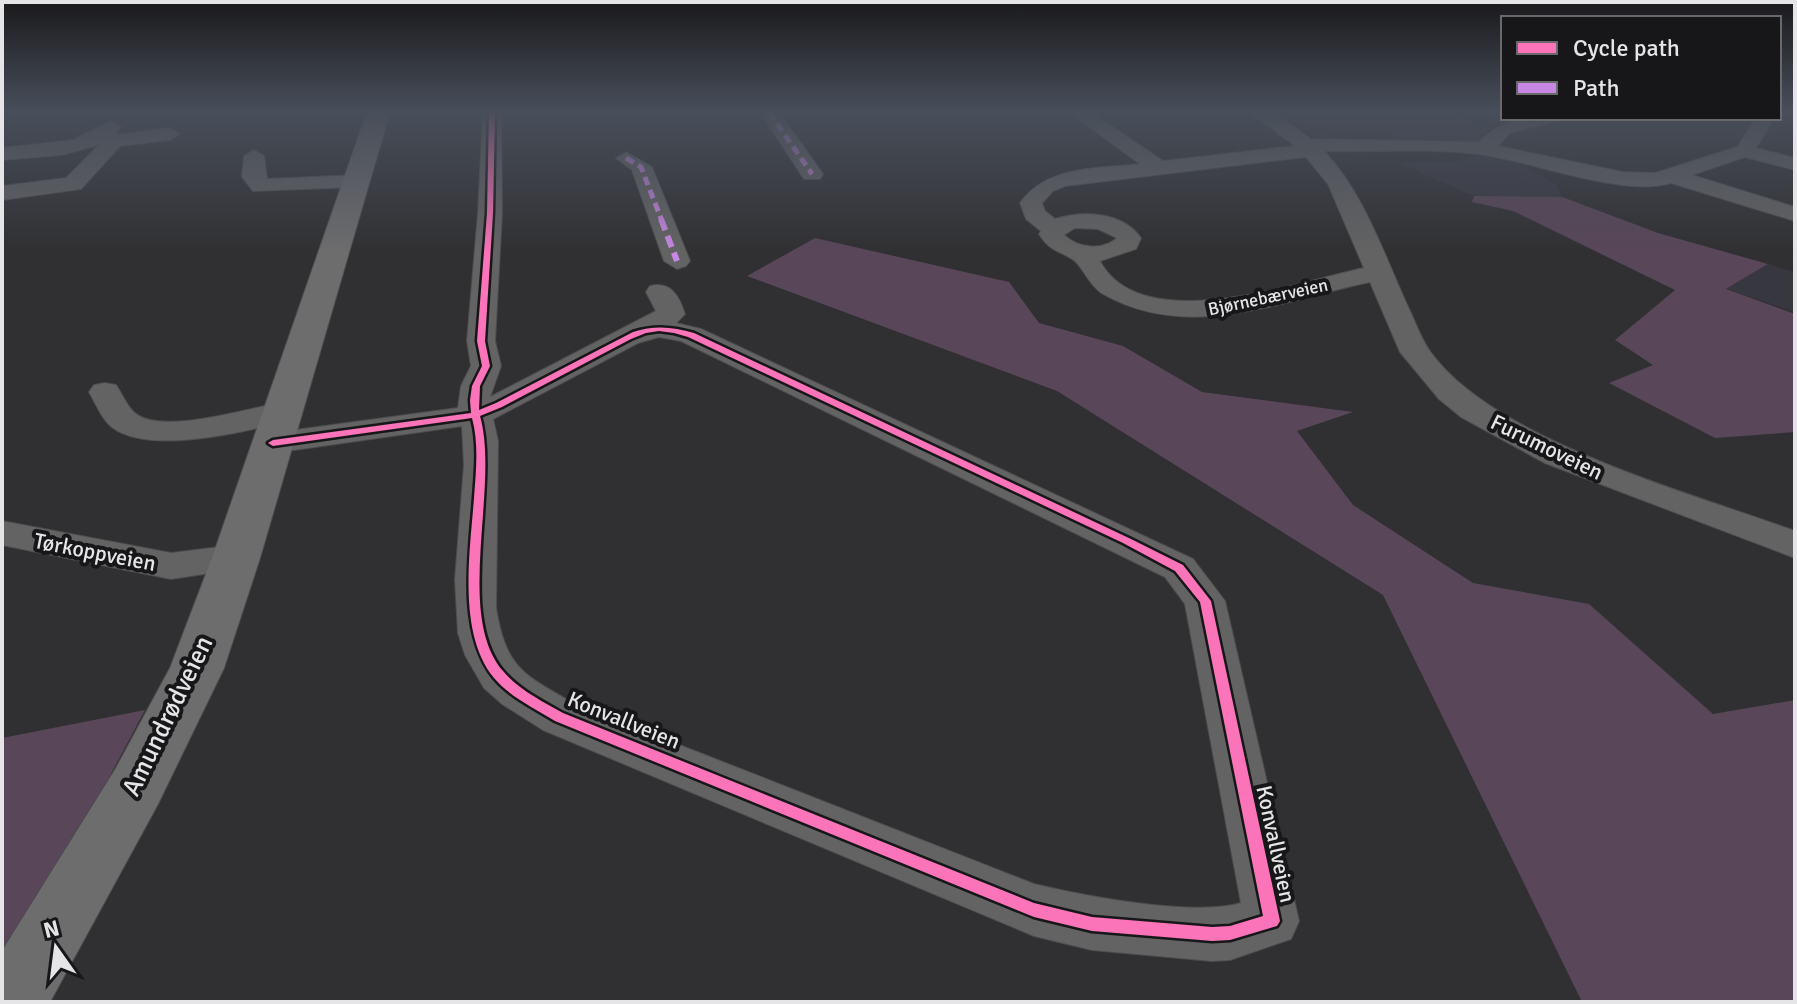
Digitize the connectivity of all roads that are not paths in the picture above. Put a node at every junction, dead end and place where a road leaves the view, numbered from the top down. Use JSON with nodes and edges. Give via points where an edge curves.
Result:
{"nodes":[{"id":1,"x":97,"y":159,"type":"edge"},
{"id":2,"x":254,"y":159,"type":"edge"},
{"id":3,"x":364,"y":159,"type":"edge"},
{"id":4,"x":491,"y":159,"type":"edge"},
{"id":5,"x":627,"y":159,"type":"edge"},
{"id":6,"x":801,"y":159,"type":"edge"},
{"id":7,"x":1146,"y":159,"type":"edge"},
{"id":8,"x":1228,"y":159,"type":"edge"},
{"id":9,"x":1318,"y":159,"type":"edge"},
{"id":10,"x":1532,"y":159,"type":"edge"},
{"id":11,"x":1723,"y":159,"type":"edge"},
{"id":12,"x":1775,"y":159,"type":"edge"},
{"id":13,"x":1795,"y":164,"type":"edge"},
{"id":14,"x":1159,"y":168,"type":"junction"},
{"id":15,"x":812,"y":174,"type":"dead end"},
{"id":16,"x":1675,"y":177,"type":"junction"},
{"id":17,"x":357,"y":181,"type":"junction"},
{"id":18,"x":2,"y":193,"type":"edge"},
{"id":19,"x":1795,"y":214,"type":"edge"},
{"id":20,"x":1053,"y":229,"type":"junction"},
{"id":21,"x":1084,"y":253,"type":"junction"},
{"id":22,"x":677,"y":261,"type":"dead end"},
{"id":23,"x":1379,"y":273,"type":"junction"},
{"id":24,"x":105,"y":392,"type":"dead end"},
{"id":25,"x":474,"y":415,"type":"junction"},
{"id":26,"x":278,"y":427,"type":"junction"},
{"id":27,"x":2,"y":533,"type":"edge"},
{"id":28,"x":1795,"y":545,"type":"edge"},
{"id":29,"x":236,"y":558,"type":"junction"},
{"id":30,"x":11,"y":1002,"type":"edge"}],
"edges":[{"from":1,"to":18,"type":"street","via":[[73,184]]},
{"from":2,"to":17,"type":"street","via":[[254,182],[261,186]]},
{"from":3,"to":17,"type":"main road","name":"Amundrødveien"},
{"from":4,"to":25,"type":"street","name":"Konvallveien","via":[[481,341],[486,366],[478,375]]},
{"from":5,"to":22,"type":"street","via":[[641,167]]},
{"from":6,"to":15,"type":"street"},
{"from":7,"to":14,"type":"street"},
{"from":8,"to":14,"type":"street","name":"Bjørnebærveien"},
{"from":9,"to":23,"type":"street","name":"Furumoveien","via":[[1339,184]]},
{"from":10,"to":16,"type":"street","name":"Bjørnebærveien","via":[[1631,179]]},
{"from":11,"to":16,"type":"street"},
{"from":12,"to":13,"type":"street"},
{"from":14,"to":20,"type":"street","name":"Bjørnebærveien","via":[[1045,186],[1031,208]]},
{"from":16,"to":19,"type":"street"},
{"from":17,"to":26,"type":"main road","name":"Amundrødveien"},
{"from":20,"to":21,"type":"street","name":"Bjørnebærveien","via":[[1056,243]]},
{"from":20,"to":21,"type":"street","via":[[1073,221],[1102,222],[1129,238],[1115,251]]},
{"from":21,"to":23,"type":"street","name":"Bjørnebærveien","via":[[1096,277],[1110,288],[1161,307],[1194,312]]},
{"from":23,"to":28,"type":"street","name":"Furumoveien","via":[[1415,352],[1472,410],[1557,456]]},
{"from":24,"to":26,"type":"street","via":[[123,420],[147,430]]},
{"from":25,"to":25,"type":"street","name":"Konvallveien","via":[[481,440],[476,585],[481,643],[495,672],[511,688],[559,717],[1034,910],[1092,924],[1212,934],[1272,921],[1209,614],[1187,575],[1127,541],[672,329],[653,310],[499,405]]},
{"from":25,"to":26,"type":"street","name":"Konvallveien"},
{"from":26,"to":29,"type":"main road","name":"Amundrødveien"},
{"from":27,"to":29,"type":"street","name":"Tørkoppveien","via":[[171,566]]},
{"from":29,"to":30,"type":"main road","name":"Amundrødveien","via":[[197,668],[47,946]]}]}
